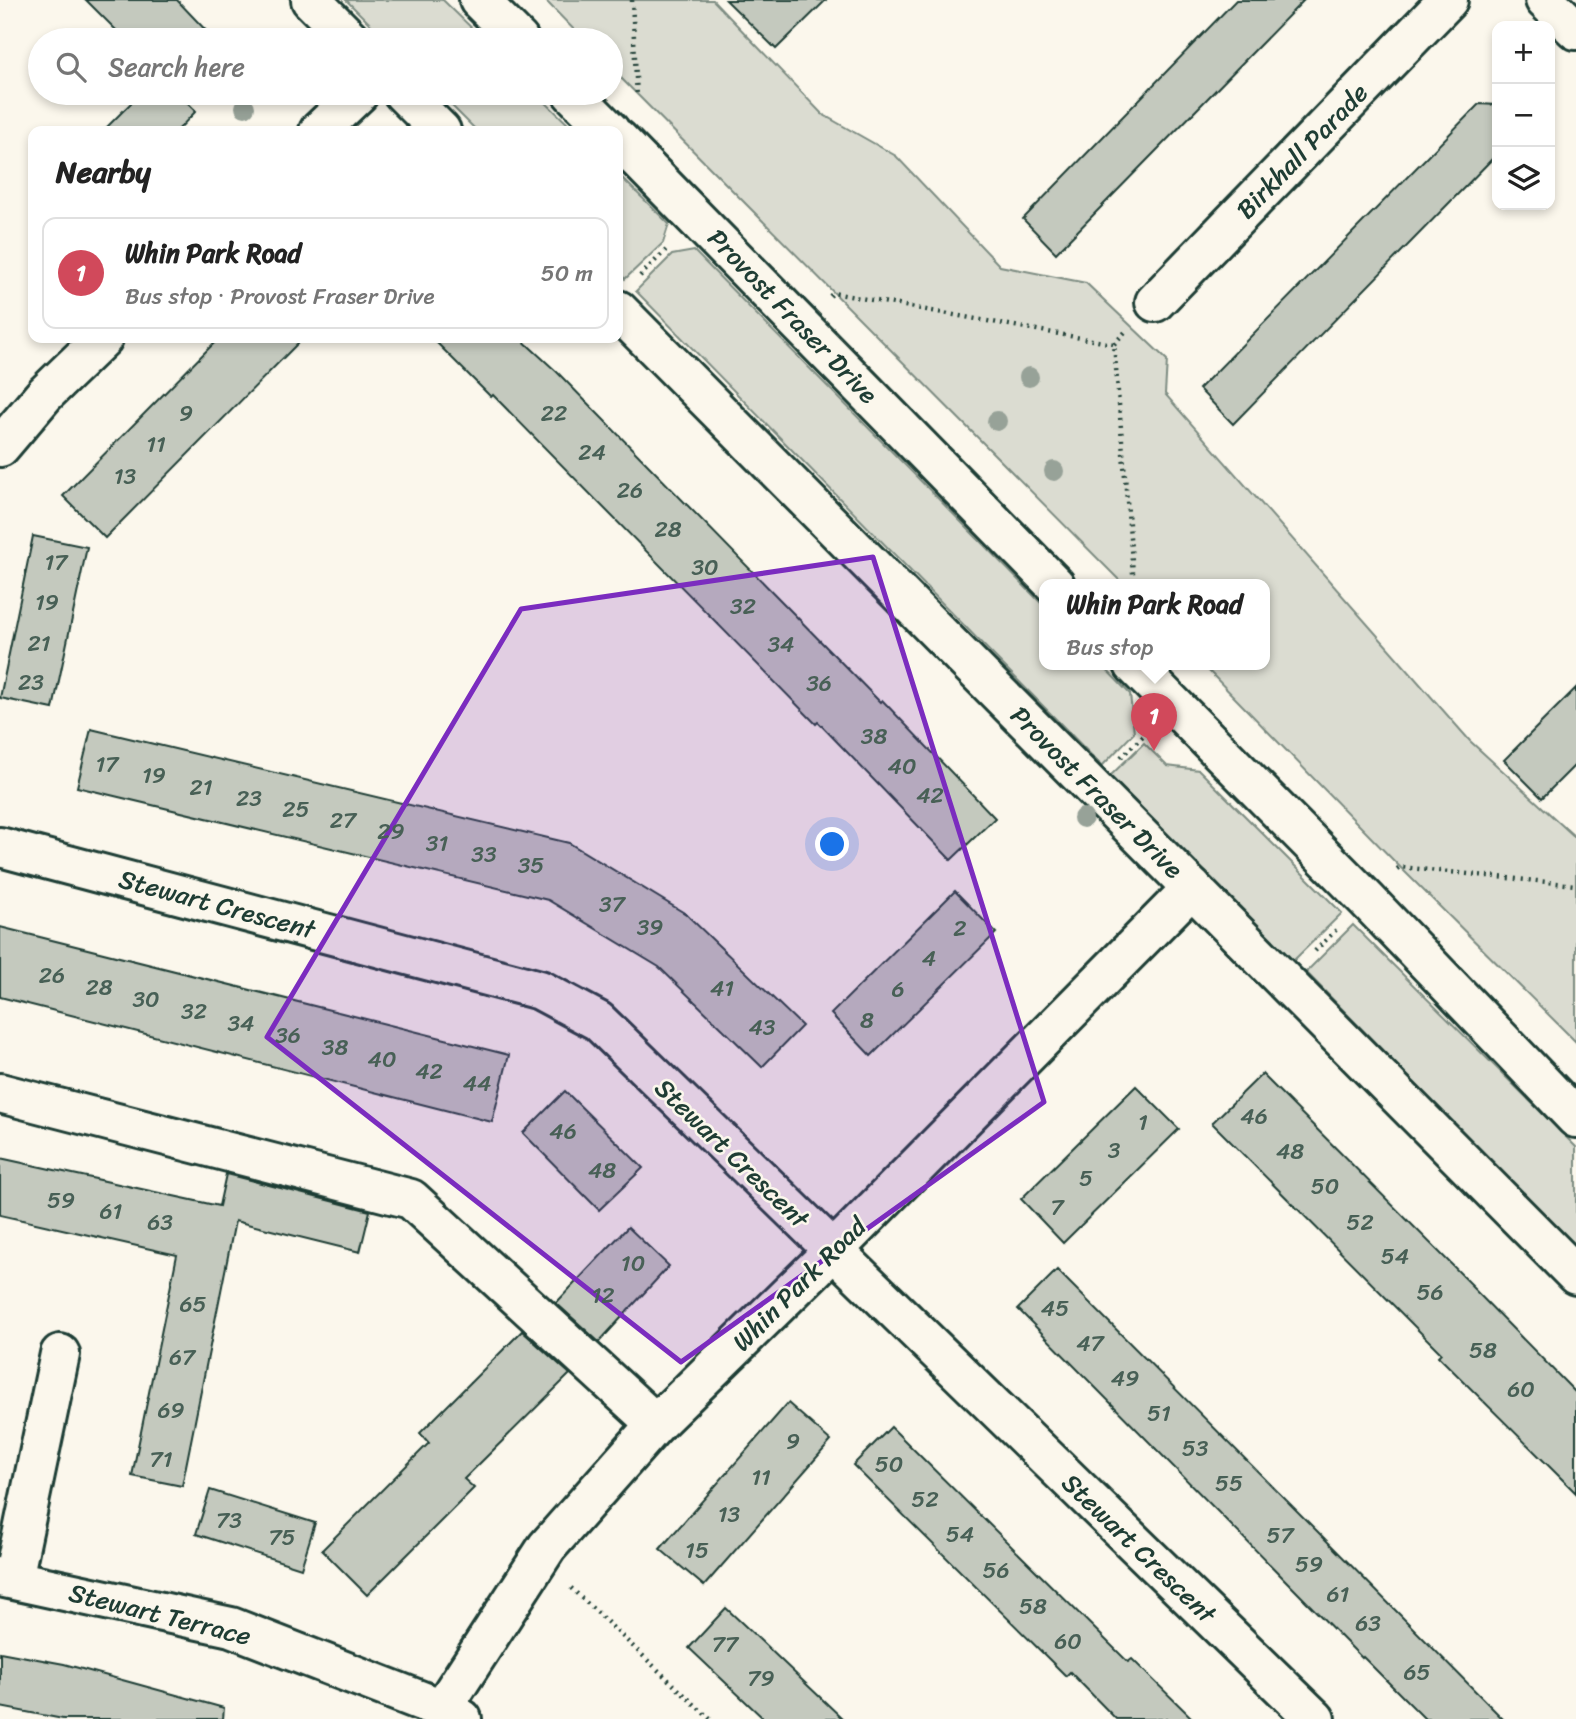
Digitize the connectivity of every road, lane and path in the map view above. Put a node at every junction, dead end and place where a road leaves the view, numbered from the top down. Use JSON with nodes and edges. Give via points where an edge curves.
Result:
{"nodes":[{"id":1,"x":311,"y":0,"type":"edge"},
{"id":2,"x":479,"y":0,"type":"edge"},
{"id":3,"x":632,"y":0,"type":"edge"},
{"id":4,"x":1448,"y":0,"type":"edge"},
{"id":5,"x":1545,"y":0,"type":"edge"},
{"id":6,"x":339,"y":28,"type":"edge"},
{"id":7,"x":507,"y":28,"type":"edge"},
{"id":8,"x":1576,"y":30,"type":"edge"},
{"id":9,"x":634,"y":100,"type":"dead end"},
{"id":10,"x":346,"y":105,"type":"edge"},
{"id":11,"x":415,"y":105,"type":"edge"},
{"id":12,"x":584,"y":105,"type":"edge"},
{"id":13,"x":323,"y":126,"type":"edge"},
{"id":14,"x":436,"y":126,"type":"edge"},
{"id":15,"x":605,"y":126,"type":"edge"},
{"id":16,"x":623,"y":144,"type":"edge"},
{"id":17,"x":674,"y":242,"type":"dead end"},
{"id":18,"x":627,"y":295,"type":"edge"},
{"id":19,"x":829,"y":296,"type":"dead end"},
{"id":20,"x":1155,"y":302,"type":"dead end"},
{"id":21,"x":98,"y":343,"type":"edge"},
{"id":22,"x":0,"y":447,"type":"edge"},
{"id":23,"x":1049,"y":579,"type":"edge"},
{"id":24,"x":1134,"y":579,"type":"edge"},
{"id":25,"x":1139,"y":670,"type":"edge"},
{"id":26,"x":1154,"y":724,"type":"dead end"},
{"id":27,"x":1115,"y":763,"type":"dead end"},
{"id":28,"x":0,"y":847,"type":"edge"},
{"id":29,"x":1394,"y":872,"type":"dead end"},
{"id":30,"x":1576,"y":885,"type":"edge"},
{"id":31,"x":1192,"y":888,"type":"junction"},
{"id":32,"x":1338,"y":929,"type":"dead end"},
{"id":33,"x":1309,"y":957,"type":"dead end"},
{"id":34,"x":0,"y":1093,"type":"edge"},
{"id":35,"x":1576,"y":1118,"type":"edge"},
{"id":36,"x":833,"y":1251,"type":"junction"},
{"id":37,"x":1576,"y":1275,"type":"edge"},
{"id":38,"x":60,"y":1354,"type":"dead end"},
{"id":39,"x":656,"y":1424,"type":"junction"},
{"id":40,"x":540,"y":1558,"type":"junction"},
{"id":41,"x":6,"y":1578,"type":"edge"},
{"id":42,"x":452,"y":1714,"type":"edge"},
{"id":43,"x":710,"y":1719,"type":"edge"},
{"id":44,"x":1315,"y":1719,"type":"edge"}],
"edges":[{"from":1,"to":6,"type":"street"},
{"from":2,"to":7,"type":"street"},
{"from":3,"to":9,"type":"path","via":[[638,96]]},
{"from":4,"to":20,"type":"street","name":"Birkhall Parade"},
{"from":5,"to":8,"type":"street"},
{"from":10,"to":13,"type":"street"},
{"from":11,"to":14,"type":"street"},
{"from":12,"to":15,"type":"street"},
{"from":16,"to":23,"type":"street","name":"Provost Fraser Drive"},
{"from":17,"to":18,"type":"path"},
{"from":18,"to":31,"type":"street","name":"Provost Fraser Drive"},
{"from":19,"to":24,"type":"path","via":[[833,293],[1114,344]]},
{"from":21,"to":22,"type":"street","via":[[45,394]]},
{"from":25,"to":35,"type":"street"},
{"from":26,"to":27,"type":"path"},
{"from":28,"to":36,"type":"street","name":"Stewart Crescent","via":[[540,990],[598,1021]]},
{"from":29,"to":30,"type":"path","via":[[1400,867]]},
{"from":31,"to":36,"type":"street","name":"Whin Park Road"},
{"from":31,"to":37,"type":"street","name":"Provost Fraser Drive"},
{"from":32,"to":33,"type":"path"},
{"from":34,"to":39,"type":"street","via":[[411,1199]]},
{"from":36,"to":39,"type":"street","name":"Whin Park Road"},
{"from":36,"to":44,"type":"street","name":"Stewart Crescent"},
{"from":38,"to":41,"type":"street","name":"Stewart Terrace"},
{"from":39,"to":40,"type":"street","name":"Whin Park Road"},
{"from":40,"to":42,"type":"street","name":"Whin Park Road"},
{"from":40,"to":43,"type":"path"},
{"from":41,"to":42,"type":"street","name":"Stewart Terrace","via":[[232,1627]]}]}
